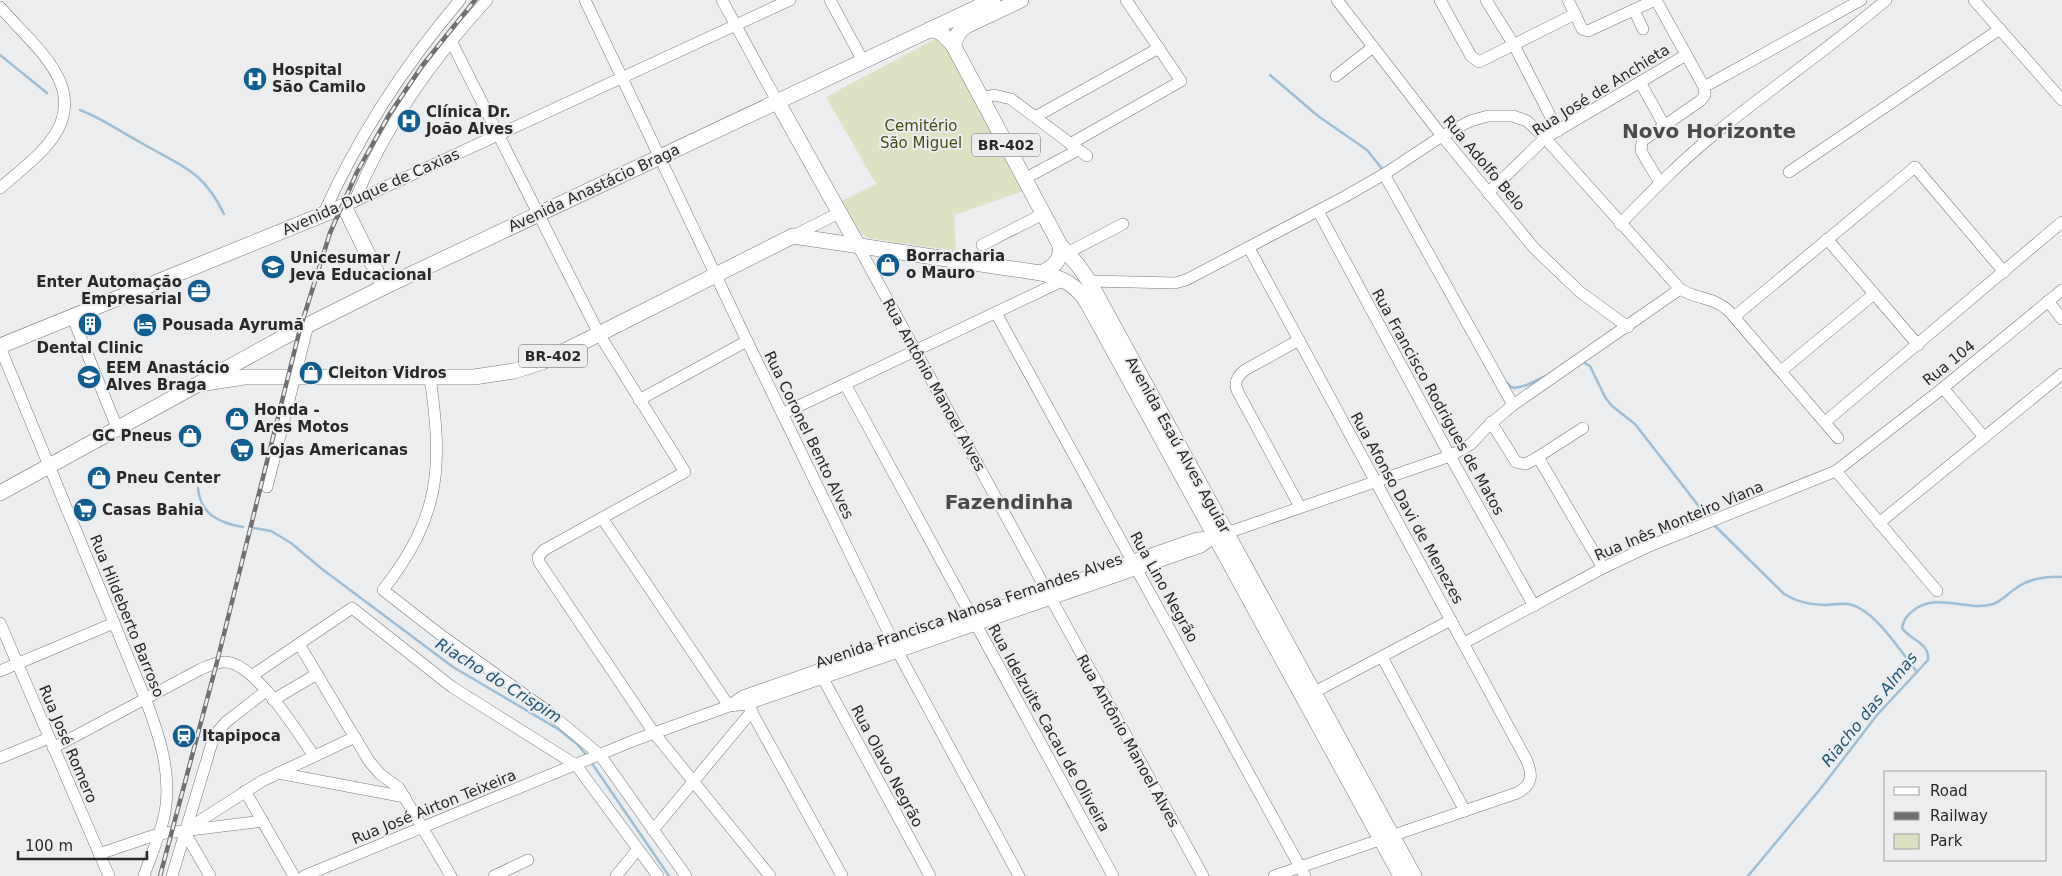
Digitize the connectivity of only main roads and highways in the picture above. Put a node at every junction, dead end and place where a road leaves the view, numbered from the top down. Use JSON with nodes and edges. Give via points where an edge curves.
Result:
{"nodes":[{"id":1,"x":993,"y":0,"type":"edge"},
{"id":2,"x":1021,"y":0,"type":"edge"},
{"id":3,"x":929,"y":30,"type":"junction"},
{"id":4,"x":953,"y":45,"type":"junction"},
{"id":5,"x":777,"y":101,"type":"junction"},
{"id":6,"x":857,"y":244,"type":"junction"},
{"id":7,"x":1064,"y":249,"type":"junction"},
{"id":8,"x":1042,"y":272,"type":"junction"},
{"id":9,"x":1064,"y":280,"type":"junction"},
{"id":10,"x":1089,"y":281,"type":"junction"},
{"id":11,"x":384,"y":287,"type":"junction"},
{"id":12,"x":0,"y":346,"type":"edge"},
{"id":13,"x":291,"y":377,"type":"joint"},
{"id":14,"x":199,"y":384,"type":"junction"},
{"id":15,"x":1152,"y":410,"type":"junction"},
{"id":16,"x":0,"y":493,"type":"edge"},
{"id":17,"x":1386,"y":837,"type":"junction"},
{"id":18,"x":1401,"y":876,"type":"edge"},
{"id":19,"x":1414,"y":876,"type":"edge"}],
"edges":[{"from":1,"to":3,"type":"main road","name":"Avenida Anastácio Braga"},
{"from":2,"to":4,"type":"main road","via":[[966,26]]},
{"from":3,"to":4,"type":"main road","name":"Avenida Esaú Alves Aguiar","via":[[941,32]]},
{"from":3,"to":5,"type":"main road","name":"Avenida Anastácio Braga"},
{"from":4,"to":7,"type":"main road","name":"Avenida Esaú Alves Aguiar","number":"BR-402"},
{"from":5,"to":6,"type":"main road","name":"Rua Antônio Manoel Alves"},
{"from":5,"to":11,"type":"main road","name":"Avenida Anastácio Braga"},
{"from":6,"to":8,"type":"main road","name":"Avenida Esaú Alves Aguiar"},
{"from":6,"to":13,"type":"main road","name":"Avenida Esaú Alves Aguiar","number":"BR-402","via":[[794,236],[542,362],[514,372],[474,377]]},
{"from":7,"to":8,"type":"main road","via":[[1052,267]]},
{"from":7,"to":10,"type":"main road","name":"Avenida Esaú Alves Aguiar"},
{"from":8,"to":9,"type":"main road","name":"Avenida Esaú Alves Aguiar"},
{"from":9,"to":10,"type":"main road"},
{"from":9,"to":15,"type":"main road","name":"Avenida Esaú Alves Aguiar","via":[[1084,298]]},
{"from":10,"to":15,"type":"main road","name":"Avenida Esaú Alves Aguiar"},
{"from":11,"to":12,"type":"main road","name":"Avenida Duque de Caxias","via":[[349,204]]},
{"from":11,"to":14,"type":"main road","name":"Avenida Anastácio Braga"},
{"from":13,"to":14,"type":"main road","name":"Avenida Anastácio Braga","number":"BR-402","via":[[234,378]]},
{"from":14,"to":16,"type":"main road","name":"Avenida Anastácio Braga","number":"BR-402"},
{"from":15,"to":17,"type":"main road","name":"Avenida Esaú Alves Aguiar"},
{"from":17,"to":18,"type":"main road","name":"Avenida Esaú Alves Aguiar"},
{"from":17,"to":19,"type":"main road","name":"Avenida Esaú Alves Aguiar"}]}
